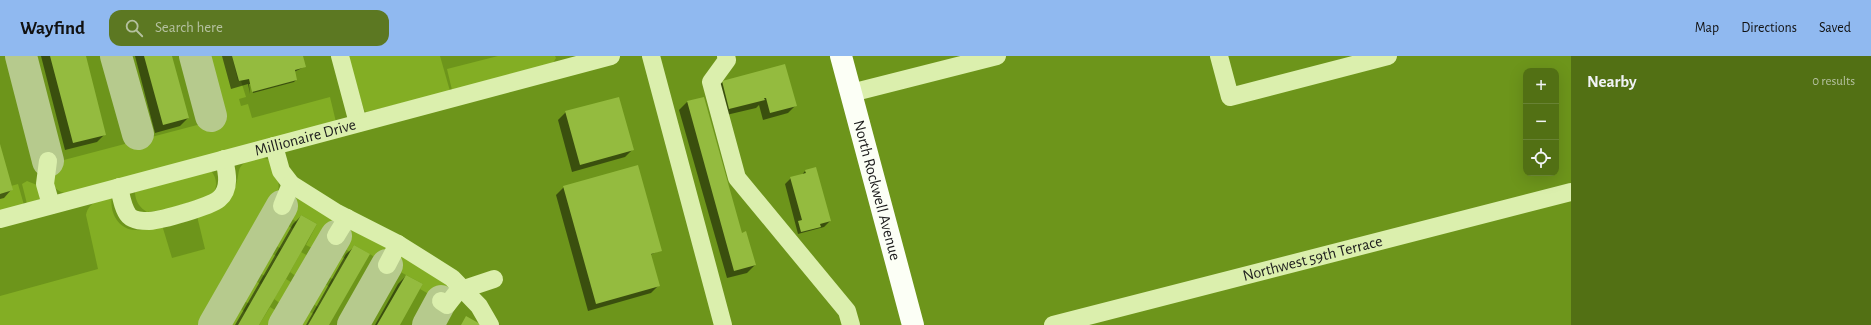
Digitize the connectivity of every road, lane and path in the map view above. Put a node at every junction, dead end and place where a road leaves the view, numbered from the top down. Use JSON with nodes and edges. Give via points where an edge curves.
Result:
{"nodes":[{"id":1,"x":340,"y":56,"type":"edge"},
{"id":2,"x":611,"y":56,"type":"edge"},
{"id":3,"x":651,"y":56,"type":"edge"},
{"id":4,"x":726,"y":56,"type":"edge"},
{"id":5,"x":841,"y":56,"type":"edge"},
{"id":6,"x":997,"y":56,"type":"edge"},
{"id":7,"x":1220,"y":56,"type":"edge"},
{"id":8,"x":1388,"y":56,"type":"edge"},
{"id":9,"x":851,"y":93,"type":"junction"},
{"id":10,"x":358,"y":123,"type":"junction"},
{"id":11,"x":274,"y":146,"type":"junction"},
{"id":12,"x":224,"y":159,"type":"junction"},
{"id":13,"x":48,"y":161,"type":"dead end"},
{"id":14,"x":291,"y":184,"type":"junction"},
{"id":15,"x":119,"y":187,"type":"junction"},
{"id":16,"x":1571,"y":192,"type":"edge"},
{"id":17,"x":51,"y":205,"type":"junction"},
{"id":18,"x":282,"y":206,"type":"dead end"},
{"id":19,"x":346,"y":218,"type":"junction"},
{"id":20,"x":0,"y":219,"type":"edge"},
{"id":21,"x":336,"y":236,"type":"dead end"},
{"id":22,"x":398,"y":244,"type":"junction"},
{"id":23,"x":387,"y":265,"type":"dead end"},
{"id":24,"x":494,"y":279,"type":"dead end"},
{"id":25,"x":463,"y":290,"type":"junction"},
{"id":26,"x":441,"y":301,"type":"dead end"},
{"id":27,"x":490,"y":325,"type":"edge"},
{"id":28,"x":723,"y":325,"type":"edge"},
{"id":29,"x":851,"y":325,"type":"edge"},
{"id":30,"x":913,"y":325,"type":"edge"},
{"id":31,"x":1053,"y":325,"type":"edge"}],
"edges":[{"from":1,"to":10,"type":"street"},
{"from":2,"to":10,"type":"street","name":"Millionaire Drive"},
{"from":3,"to":28,"type":"street"},
{"from":4,"to":29,"type":"street","via":[[727,60],[711,82],[737,178],[847,311]]},
{"from":5,"to":9,"type":"main road","name":"North Rockwell Avenue"},
{"from":6,"to":9,"type":"street"},
{"from":7,"to":8,"type":"street","via":[[1230,97]]},
{"from":9,"to":30,"type":"main road","name":"North Rockwell Avenue"},
{"from":10,"to":11,"type":"street","name":"Millionaire Drive"},
{"from":11,"to":12,"type":"street","name":"Millionaire Drive"},
{"from":11,"to":14,"type":"street","via":[[281,171]]},
{"from":12,"to":15,"type":"street","name":"Millionaire Drive"},
{"from":12,"to":15,"type":"street","via":[[228,176],[226,188],[220,199],[206,206],[150,221],[139,221],[130,216]]},
{"from":13,"to":17,"type":"street","via":[[45,184]]},
{"from":14,"to":18,"type":"street"},
{"from":14,"to":19,"type":"street"},
{"from":15,"to":17,"type":"street","name":"Millionaire Drive"},
{"from":16,"to":31,"type":"street","name":"Northwest 59th Terrace"},
{"from":17,"to":20,"type":"street","name":"Millionaire Drive"},
{"from":19,"to":21,"type":"street"},
{"from":19,"to":22,"type":"street"},
{"from":22,"to":23,"type":"street"},
{"from":22,"to":25,"type":"street","via":[[452,278]]},
{"from":24,"to":25,"type":"street"},
{"from":25,"to":26,"type":"street","via":[[458,291],[448,305]]},
{"from":25,"to":27,"type":"street","via":[[479,306]]}]}
